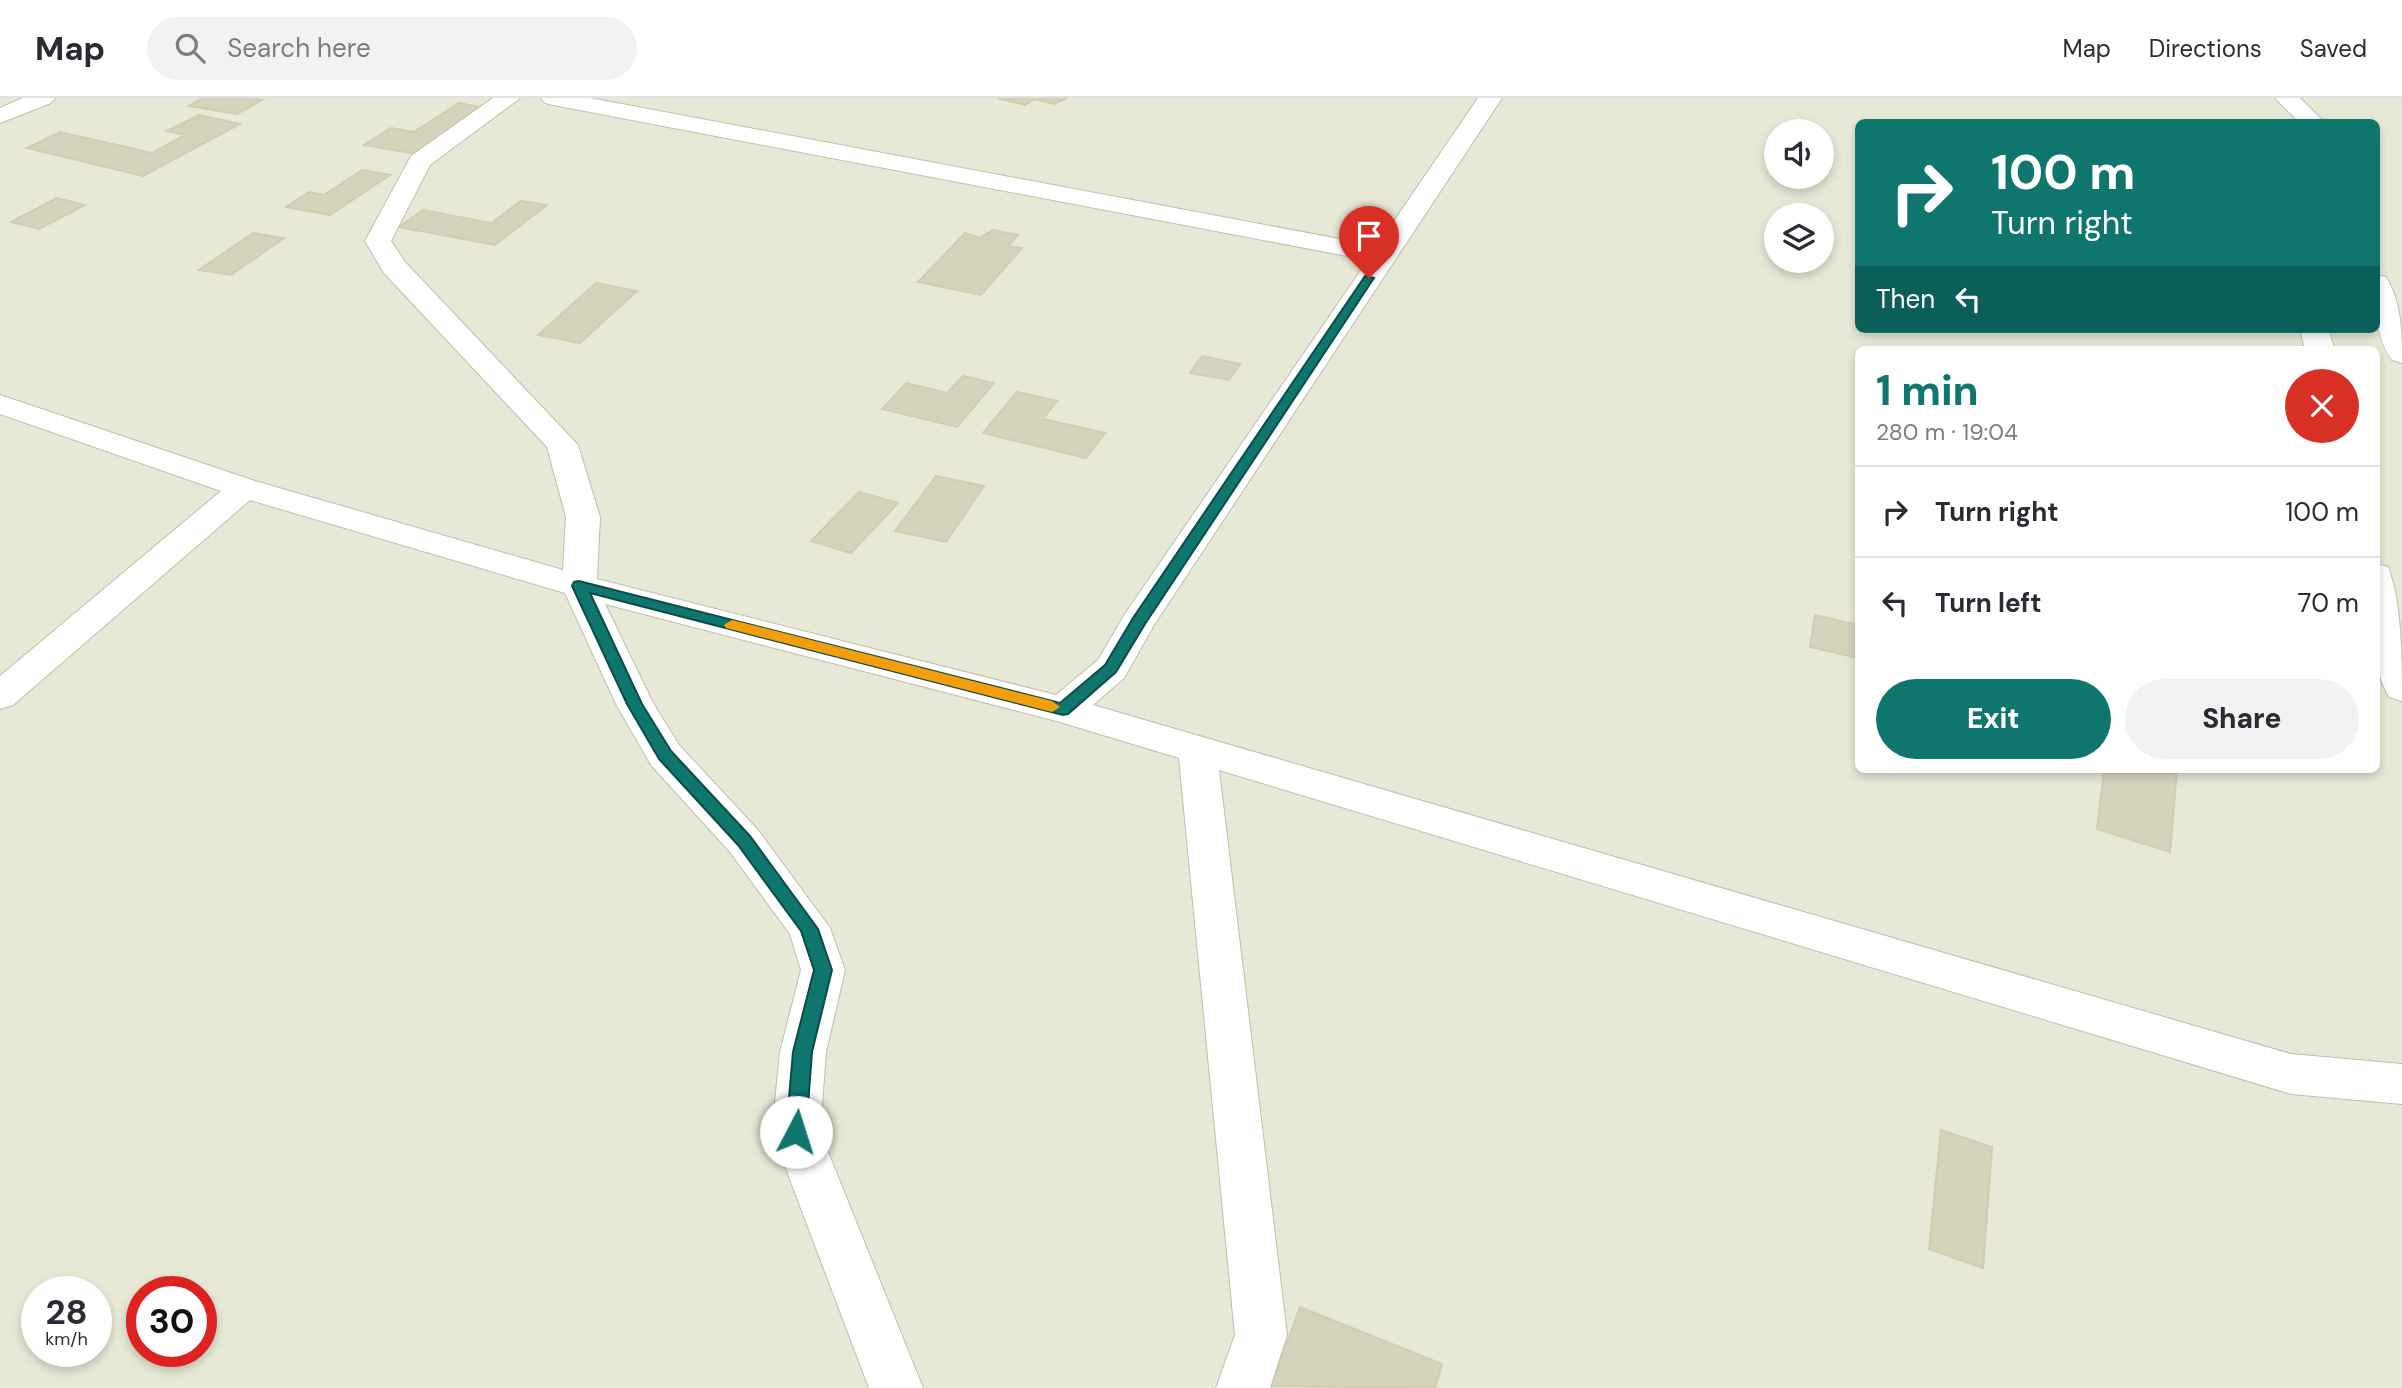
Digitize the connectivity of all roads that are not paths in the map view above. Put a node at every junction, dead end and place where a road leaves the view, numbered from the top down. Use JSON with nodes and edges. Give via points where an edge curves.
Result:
{"nodes":[{"id":1,"x":43,"y":98,"type":"edge"},
{"id":2,"x":508,"y":98,"type":"edge"},
{"id":3,"x":553,"y":98,"type":"edge"},
{"id":4,"x":1490,"y":98,"type":"edge"},
{"id":5,"x":2276,"y":98,"type":"edge"},
{"id":6,"x":2287,"y":98,"type":"edge"},
{"id":7,"x":0,"y":116,"type":"edge"},
{"id":8,"x":2278,"y":119,"type":"edge"},
{"id":9,"x":2309,"y":119,"type":"edge"},
{"id":10,"x":1384,"y":255,"type":"junction"},
{"id":11,"x":2380,"y":294,"type":"edge"},
{"id":12,"x":2402,"y":354,"type":"edge"},
{"id":13,"x":0,"y":404,"type":"edge"},
{"id":14,"x":244,"y":488,"type":"junction"},
{"id":15,"x":579,"y":586,"type":"junction"},
{"id":16,"x":2380,"y":592,"type":"edge"},
{"id":17,"x":2402,"y":688,"type":"edge"},
{"id":18,"x":0,"y":696,"type":"edge"},
{"id":19,"x":1063,"y":710,"type":"junction"},
{"id":20,"x":1197,"y":749,"type":"junction"},
{"id":21,"x":2402,"y":1084,"type":"edge"},
{"id":22,"x":896,"y":1388,"type":"edge"},
{"id":23,"x":1242,"y":1388,"type":"edge"}],
"edges":[{"from":1,"to":7,"type":"street"},
{"from":2,"to":15,"type":"street","via":[[420,161],[378,241],[394,267],[562,445],[583,517]]},
{"from":3,"to":10,"type":"street"},
{"from":4,"to":10,"type":"street"},
{"from":5,"to":8,"type":"street"},
{"from":6,"to":9,"type":"street"},
{"from":10,"to":19,"type":"street","via":[[1111,669]]},
{"from":11,"to":12,"type":"street"},
{"from":13,"to":14,"type":"street"},
{"from":14,"to":15,"type":"street"},
{"from":14,"to":18,"type":"street"},
{"from":15,"to":19,"type":"street"},
{"from":15,"to":22,"type":"street","via":[[635,704],[665,755],[744,841],[809,929],[823,970],[803,1052],[796,1132]]},
{"from":16,"to":17,"type":"street"},
{"from":19,"to":20,"type":"street"},
{"from":20,"to":21,"type":"street","via":[[2291,1074]]},
{"from":20,"to":23,"type":"street","via":[[1261,1335]]}]}
